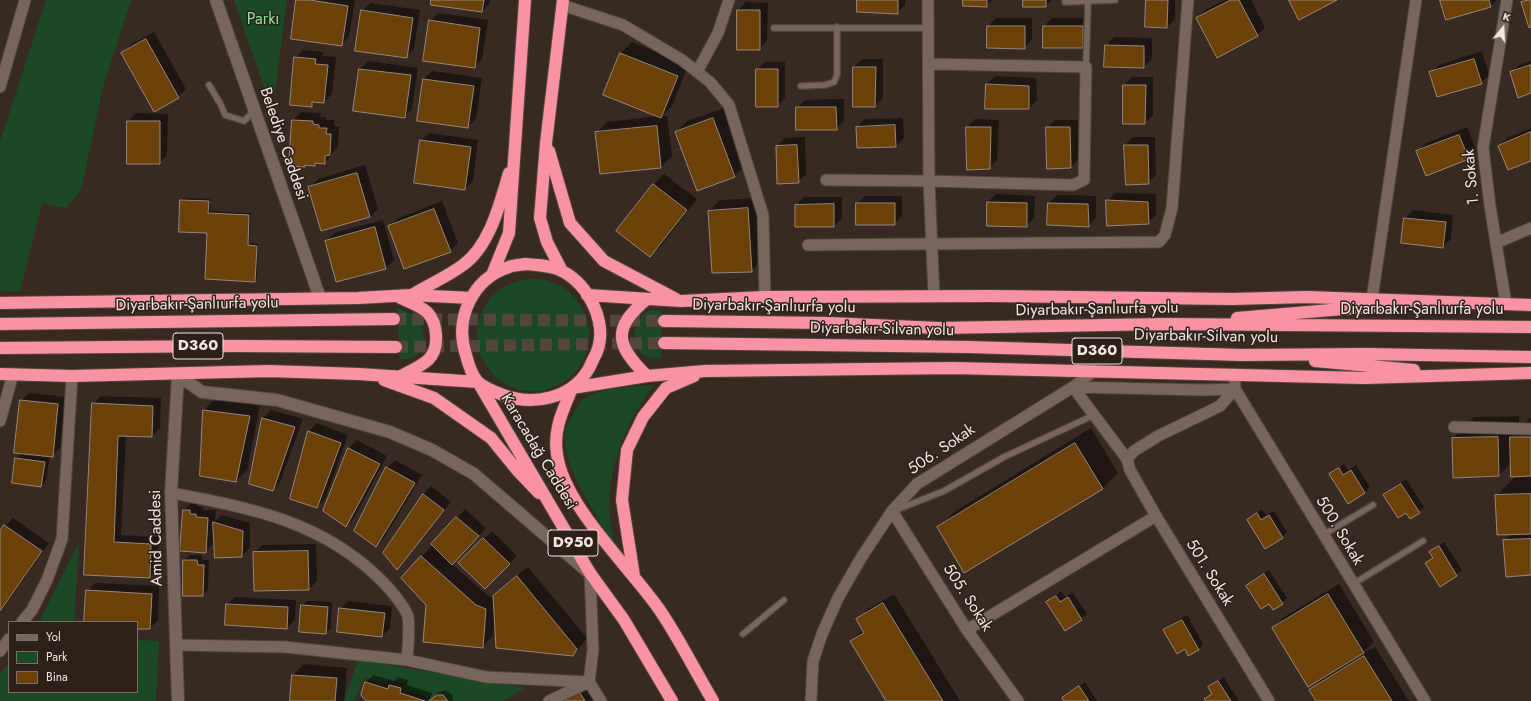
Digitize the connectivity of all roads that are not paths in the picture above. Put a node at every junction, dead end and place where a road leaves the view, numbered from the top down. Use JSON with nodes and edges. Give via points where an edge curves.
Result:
{"nodes":[{"id":1,"x":25,"y":0,"type":"edge"},
{"id":2,"x":216,"y":0,"type":"edge"},
{"id":3,"x":525,"y":0,"type":"edge"},
{"id":4,"x":729,"y":0,"type":"edge"},
{"id":5,"x":928,"y":0,"type":"edge"},
{"id":6,"x":1065,"y":0,"type":"edge"},
{"id":7,"x":1115,"y":0,"type":"edge"},
{"id":8,"x":1188,"y":0,"type":"edge"},
{"id":9,"x":1416,"y":0,"type":"edge"},
{"id":10,"x":1507,"y":0,"type":"edge"},
{"id":11,"x":1088,"y":1,"type":"junction"},
{"id":12,"x":562,"y":3,"type":"edge"},
{"id":13,"x":774,"y":28,"type":"dead end"},
{"id":14,"x":837,"y":28,"type":"junction"},
{"id":15,"x":928,"y":28,"type":"junction"},
{"id":16,"x":929,"y":64,"type":"junction"},
{"id":17,"x":1086,"y":67,"type":"junction"},
{"id":18,"x":697,"y":72,"type":"junction"},
{"id":19,"x":209,"y":85,"type":"dead end"},
{"id":20,"x":801,"y":86,"type":"dead end"},
{"id":21,"x":0,"y":87,"type":"edge"},
{"id":22,"x":254,"y":111,"type":"junction"},
{"id":23,"x":546,"y":143,"type":"junction"},
{"id":24,"x":516,"y":149,"type":"junction"},
{"id":25,"x":826,"y":180,"type":"dead end"},
{"id":26,"x":928,"y":181,"type":"junction"},
{"id":27,"x":1531,"y":228,"type":"edge"},
{"id":28,"x":931,"y":242,"type":"junction"},
{"id":29,"x":1496,"y":243,"type":"junction"},
{"id":30,"x":808,"y":245,"type":"dead end"},
{"id":31,"x":562,"y":271,"type":"junction"},
{"id":32,"x":492,"y":275,"type":"junction"},
{"id":33,"x":411,"y":295,"type":"junction"},
{"id":34,"x":587,"y":295,"type":"junction"},
{"id":35,"x":396,"y":296,"type":"junction"},
{"id":36,"x":934,"y":296,"type":"junction"},
{"id":37,"x":765,"y":297,"type":"junction"},
{"id":38,"x":320,"y":298,"type":"junction"},
{"id":39,"x":471,"y":298,"type":"junction"},
{"id":40,"x":647,"y":298,"type":"junction"},
{"id":41,"x":1372,"y":299,"type":"junction"},
{"id":42,"x":680,"y":301,"type":"junction"},
{"id":43,"x":1429,"y":301,"type":"junction"},
{"id":44,"x":0,"y":303,"type":"edge"},
{"id":45,"x":1506,"y":304,"type":"junction"},
{"id":46,"x":1531,"y":305,"type":"edge"},
{"id":47,"x":394,"y":319,"type":"tunnel mouth"},
{"id":48,"x":664,"y":321,"type":"tunnel mouth"},
{"id":49,"x":0,"y":324,"type":"edge"},
{"id":50,"x":1164,"y":324,"type":"junction"},
{"id":51,"x":1531,"y":327,"type":"edge"},
{"id":52,"x":664,"y":343,"type":"tunnel mouth"},
{"id":53,"x":396,"y":347,"type":"tunnel mouth"},
{"id":54,"x":0,"y":348,"type":"edge"},
{"id":55,"x":1242,"y":355,"type":"junction"},
{"id":56,"x":1531,"y":357,"type":"edge"},
{"id":57,"x":705,"y":371,"type":"junction"},
{"id":58,"x":1094,"y":371,"type":"junction"},
{"id":59,"x":1531,"y":373,"type":"edge"},
{"id":60,"x":0,"y":374,"type":"edge"},
{"id":61,"x":12,"y":374,"type":"junction"},
{"id":62,"x":360,"y":374,"type":"junction"},
{"id":63,"x":1234,"y":374,"type":"junction"},
{"id":64,"x":178,"y":375,"type":"junction"},
{"id":65,"x":1463,"y":375,"type":"junction"},
{"id":66,"x":72,"y":376,"type":"junction"},
{"id":67,"x":400,"y":376,"type":"junction"},
{"id":68,"x":647,"y":376,"type":"junction"},
{"id":69,"x":478,"y":382,"type":"junction"},
{"id":70,"x":1073,"y":387,"type":"junction"},
{"id":71,"x":572,"y":388,"type":"junction"},
{"id":72,"x":1235,"y":389,"type":"junction"},
{"id":73,"x":1094,"y":415,"type":"junction"},
{"id":74,"x":0,"y":421,"type":"edge"},
{"id":75,"x":1454,"y":427,"type":"dead end"},
{"id":76,"x":1531,"y":429,"type":"edge"},
{"id":77,"x":1127,"y":459,"type":"junction"},
{"id":78,"x":170,"y":493,"type":"junction"},
{"id":79,"x":1373,"y":505,"type":"dead end"},
{"id":80,"x":553,"y":508,"type":"junction"},
{"id":81,"x":892,"y":511,"type":"junction"},
{"id":82,"x":1156,"y":516,"type":"junction"},
{"id":83,"x":1323,"y":535,"type":"junction"},
{"id":84,"x":1422,"y":541,"type":"dead end"},
{"id":85,"x":590,"y":573,"type":"junction"},
{"id":86,"x":634,"y":576,"type":"junction"},
{"id":87,"x":1353,"y":584,"type":"junction"},
{"id":88,"x":784,"y":600,"type":"dead end"},
{"id":89,"x":23,"y":621,"type":"edge"},
{"id":90,"x":967,"y":630,"type":"junction"},
{"id":91,"x":743,"y":634,"type":"dead end"},
{"id":92,"x":8,"y":641,"type":"edge"},
{"id":93,"x":176,"y":645,"type":"junction"},
{"id":94,"x":0,"y":651,"type":"edge"},
{"id":95,"x":407,"y":660,"type":"junction"},
{"id":96,"x":589,"y":682,"type":"junction"},
{"id":97,"x":178,"y":701,"type":"edge"},
{"id":98,"x":549,"y":701,"type":"edge"},
{"id":99,"x":601,"y":701,"type":"edge"},
{"id":100,"x":672,"y":701,"type":"edge"},
{"id":101,"x":713,"y":701,"type":"edge"},
{"id":102,"x":811,"y":701,"type":"edge"},
{"id":103,"x":1018,"y":701,"type":"edge"},
{"id":104,"x":1269,"y":701,"type":"edge"},
{"id":105,"x":1425,"y":701,"type":"edge"}],
"edges":[{"from":1,"to":21,"type":"street"},
{"from":2,"to":22,"type":"street","name":"Belediye Caddesi"},
{"from":3,"to":24,"type":"highway"},
{"from":4,"to":18,"type":"street","via":[[718,33]]},
{"from":5,"to":15,"type":"street"},
{"from":6,"to":11,"type":"lane"},
{"from":7,"to":11,"type":"lane"},
{"from":8,"to":28,"type":"street","via":[[1172,208],[1165,235],[1159,242]]},
{"from":9,"to":41,"type":"street"},
{"from":10,"to":29,"type":"street","name":"1. Sokak","via":[[1483,148]]},
{"from":11,"to":17,"type":"lane"},
{"from":12,"to":18,"type":"street","via":[[623,25],[682,60]]},
{"from":12,"to":23,"type":"highway"},
{"from":13,"to":14,"type":"lane"},
{"from":14,"to":15,"type":"lane"},
{"from":14,"to":20,"type":"lane","via":[[837,75],[834,82]]},
{"from":15,"to":16,"type":"street"},
{"from":16,"to":17,"type":"street"},
{"from":16,"to":26,"type":"street"},
{"from":17,"to":26,"type":"street","via":[[1084,180],[1073,185]]},
{"from":18,"to":37,"type":"street","via":[[710,82],[729,105],[763,215]]},
{"from":19,"to":22,"type":"lane","via":[[225,115],[244,120]]},
{"from":22,"to":38,"type":"street","name":"Belediye Caddesi"},
{"from":23,"to":31,"type":"highway","via":[[540,218],[547,242]]},
{"from":23,"to":42,"type":"highway","via":[[570,223],[604,261]]},
{"from":24,"to":32,"type":"highway","via":[[509,233]]},
{"from":24,"to":33,"type":"highway","via":[[488,232],[475,253],[463,265]]},
{"from":25,"to":26,"type":"street"},
{"from":26,"to":28,"type":"street"},
{"from":27,"to":29,"type":"street"},
{"from":28,"to":30,"type":"street"},
{"from":28,"to":36,"type":"street"},
{"from":29,"to":45,"type":"street","name":"1. Sokak"},
{"from":31,"to":32,"type":"highway","via":[[545,265],[526,264],[509,267]]},
{"from":31,"to":34,"type":"highway","via":[[580,285]]},
{"from":32,"to":39,"type":"highway","via":[[477,288]]},
{"from":33,"to":35,"type":"highway"},
{"from":33,"to":39,"type":"highway"},
{"from":34,"to":40,"type":"highway"},
{"from":34,"to":71,"type":"highway","via":[[593,304],[599,327],[597,350],[588,371]]},
{"from":35,"to":38,"type":"highway"},
{"from":35,"to":67,"type":"highway","via":[[427,313],[436,330],[436,343],[431,356]]},
{"from":36,"to":37,"type":"highway"},
{"from":36,"to":41,"type":"highway"},
{"from":37,"to":42,"type":"highway"},
{"from":38,"to":44,"type":"highway"},
{"from":39,"to":69,"type":"highway","via":[[462,324],[462,344]]},
{"from":40,"to":42,"type":"highway"},
{"from":40,"to":68,"type":"highway","via":[[632,311],[622,326],[625,350]]},
{"from":41,"to":43,"type":"highway"},
{"from":43,"to":45,"type":"highway"},
{"from":43,"to":50,"type":"highway"},
{"from":45,"to":46,"type":"highway"},
{"from":47,"to":49,"type":"highway","name":"Diyarbakır-Şanlıurfa yolu","number":"D360"},
{"from":48,"to":50,"type":"highway","name":"Diyarbakır-Şanlıurfa yolu","number":"D360","via":[[829,323],[938,328]]},
{"from":50,"to":51,"type":"highway","name":"Diyarbakır-Şanlıurfa yolu","number":"D360"},
{"from":52,"to":55,"type":"highway","name":"Diyarbakır-Silvan yolu","number":"D360","via":[[968,347]]},
{"from":53,"to":54,"type":"highway","number":"D360"},
{"from":55,"to":56,"type":"highway","name":"Diyarbakır-Silvan yolu","number":"D360"},
{"from":55,"to":65,"type":"highway"},
{"from":57,"to":58,"type":"highway","via":[[953,368]]},
{"from":57,"to":68,"type":"highway"},
{"from":57,"to":86,"type":"highway","via":[[666,388],[643,417],[627,450],[622,500]]},
{"from":58,"to":63,"type":"highway"},
{"from":58,"to":70,"type":"street","name":"506. Sokak"},
{"from":59,"to":65,"type":"highway"},
{"from":60,"to":61,"type":"highway"},
{"from":61,"to":66,"type":"highway"},
{"from":61,"to":74,"type":"street"},
{"from":62,"to":64,"type":"highway","via":[[269,371]]},
{"from":62,"to":67,"type":"highway"},
{"from":62,"to":80,"type":"highway","via":[[434,398],[490,438]]},
{"from":63,"to":65,"type":"highway","via":[[1364,378]]},
{"from":63,"to":72,"type":"street","name":"500. Sokak"},
{"from":64,"to":66,"type":"highway"},
{"from":64,"to":78,"type":"street","name":"Amid Caddesi"},
{"from":64,"to":85,"type":"street","via":[[202,392],[277,400],[390,432],[432,450],[474,474]]},
{"from":66,"to":89,"type":"street","via":[[62,539],[47,580],[32,610]]},
{"from":67,"to":69,"type":"highway"},
{"from":68,"to":71,"type":"highway"},
{"from":69,"to":71,"type":"highway","via":[[515,400],[535,401],[554,397]]},
{"from":69,"to":80,"type":"highway","name":"Karacadağ Caddesi","number":"D950"},
{"from":70,"to":72,"type":"street"},
{"from":70,"to":73,"type":"street","name":"501. Sokak"},
{"from":70,"to":81,"type":"street","name":"506. Sokak","via":[[917,484]]},
{"from":71,"to":86,"type":"highway","name":"Karacadağ Caddesi","number":"D950","via":[[556,428],[557,454],[562,476],[577,503]]},
{"from":72,"to":77,"type":"street","via":[[1220,406],[1158,436],[1134,451]]},
{"from":72,"to":83,"type":"street","name":"500. Sokak"},
{"from":73,"to":77,"type":"street","name":"501. Sokak"},
{"from":73,"to":81,"type":"lane","via":[[1004,457],[944,491]]},
{"from":75,"to":76,"type":"street"},
{"from":77,"to":82,"type":"street","name":"501. Sokak","via":[[1130,470]]},
{"from":78,"to":93,"type":"street","name":"Amid Caddesi"},
{"from":78,"to":95,"type":"street","via":[[236,505],[325,537],[372,571],[391,591],[408,616]]},
{"from":79,"to":83,"type":"lane"},
{"from":80,"to":85,"type":"highway","name":"Karacadağ Caddesi","number":"D950"},
{"from":81,"to":90,"type":"street","name":"505. Sokak"},
{"from":81,"to":102,"type":"street","name":"506. Sokak","via":[[838,598],[822,634],[813,660]]},
{"from":82,"to":90,"type":"street"},
{"from":82,"to":104,"type":"street","name":"501. Sokak"},
{"from":83,"to":87,"type":"street","name":"500. Sokak"},
{"from":84,"to":87,"type":"lane"},
{"from":85,"to":96,"type":"street","via":[[593,650]]},
{"from":85,"to":100,"type":"highway","name":"Karacadağ Caddesi","number":"D950","via":[[624,620]]},
{"from":86,"to":101,"type":"highway","name":"Karacadağ Caddesi","number":"D950","via":[[660,610]]},
{"from":87,"to":105,"type":"street","name":"500. Sokak"},
{"from":88,"to":91,"type":"lane"},
{"from":90,"to":103,"type":"street","name":"505. Sokak"},
{"from":92,"to":94,"type":"street"},
{"from":93,"to":95,"type":"street","via":[[285,647]]},
{"from":93,"to":97,"type":"street","name":"Amid Caddesi"},
{"from":95,"to":96,"type":"street","via":[[486,677]]},
{"from":96,"to":98,"type":"street"},
{"from":96,"to":99,"type":"street"}]}
